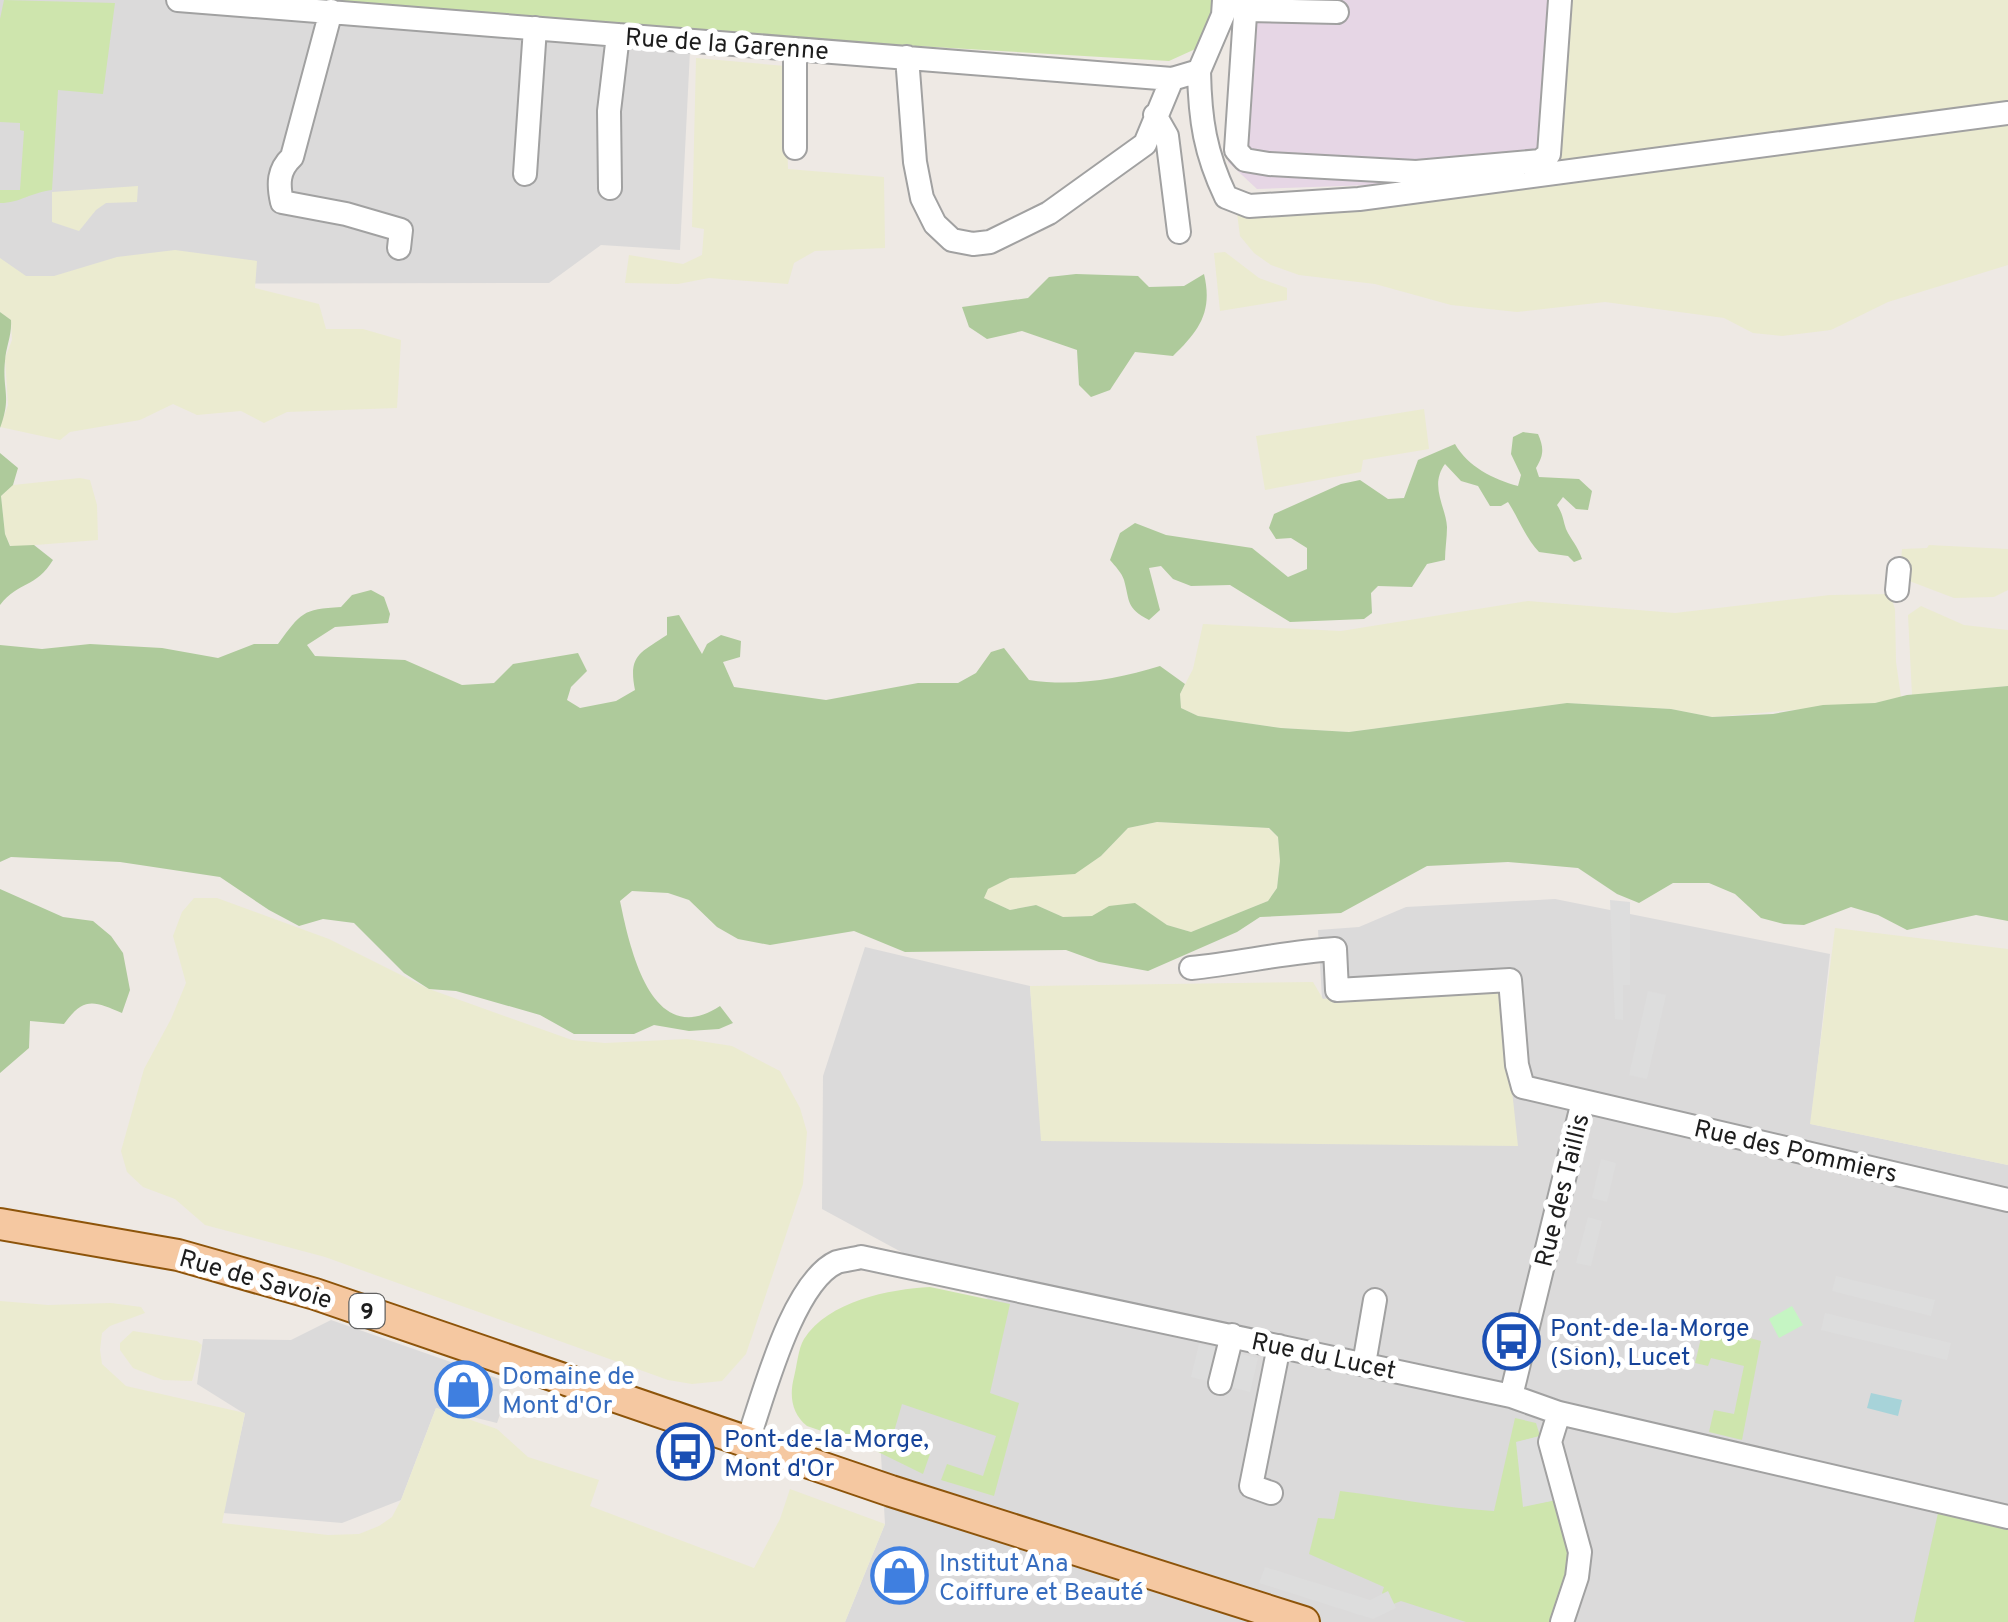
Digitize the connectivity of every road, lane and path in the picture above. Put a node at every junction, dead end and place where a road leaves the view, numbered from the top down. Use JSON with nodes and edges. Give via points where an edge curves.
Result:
{"nodes":[{"id":1,"x":178,"y":0,"type":"edge"},
{"id":2,"x":1560,"y":0,"type":"edge"},
{"id":3,"x":207,"y":2,"type":"edge"},
{"id":4,"x":1238,"y":3,"type":"edge"},
{"id":5,"x":331,"y":12,"type":"junction"},
{"id":6,"x":1338,"y":12,"type":"dead end"},
{"id":7,"x":534,"y":28,"type":"junction"},
{"id":8,"x":618,"y":35,"type":"junction"},
{"id":9,"x":795,"y":48,"type":"junction"},
{"id":10,"x":907,"y":57,"type":"junction"},
{"id":11,"x":1200,"y":71,"type":"junction"},
{"id":12,"x":1172,"y":79,"type":"junction"},
{"id":13,"x":2008,"y":113,"type":"edge"},
{"id":14,"x":1155,"y":115,"type":"junction"},
{"id":15,"x":795,"y":148,"type":"dead end"},
{"id":16,"x":525,"y":174,"type":"dead end"},
{"id":17,"x":610,"y":188,"type":"dead end"},
{"id":18,"x":1179,"y":232,"type":"dead end"},
{"id":19,"x":399,"y":248,"type":"dead end"},
{"id":20,"x":1191,"y":968,"type":"dead end"},
{"id":21,"x":1583,"y":1101,"type":"junction"},
{"id":22,"x":2008,"y":1200,"type":"edge"},
{"id":23,"x":0,"y":1224,"type":"edge"},
{"id":24,"x":1375,"y":1300,"type":"dead end"},
{"id":25,"x":1232,"y":1335,"type":"junction"},
{"id":26,"x":1279,"y":1346,"type":"junction"},
{"id":27,"x":1364,"y":1364,"type":"junction"},
{"id":28,"x":1220,"y":1383,"type":"dead end"},
{"id":29,"x":1511,"y":1396,"type":"junction"},
{"id":30,"x":1559,"y":1412,"type":"junction"},
{"id":31,"x":747,"y":1443,"type":"junction"},
{"id":32,"x":1271,"y":1493,"type":"dead end"},
{"id":33,"x":2008,"y":1516,"type":"edge"},
{"id":34,"x":1304,"y":1622,"type":"edge"},
{"id":35,"x":1562,"y":1622,"type":"edge"}],
"edges":[{"from":1,"to":3,"type":"street","name":"Rue de la Garenne"},
{"from":2,"to":4,"type":"street","via":[[1549,154],[1540,161],[1416,172],[1246,160],[1236,150]]},
{"from":3,"to":5,"type":"street","name":"Rue de la Garenne"},
{"from":4,"to":6,"type":"street"},
{"from":4,"to":11,"type":"street","via":[[1223,15]]},
{"from":5,"to":7,"type":"street","name":"Rue de la Garenne"},
{"from":5,"to":19,"type":"street","via":[[292,157],[283,166],[282,202],[401,230]]},
{"from":7,"to":8,"type":"street","name":"Rue de la Garenne"},
{"from":7,"to":16,"type":"street"},
{"from":8,"to":9,"type":"street","name":"Rue de la Garenne"},
{"from":8,"to":17,"type":"street","via":[[609,111]]},
{"from":9,"to":10,"type":"street","name":"Rue de la Garenne"},
{"from":9,"to":15,"type":"street"},
{"from":10,"to":12,"type":"street","name":"Rue de la Garenne"},
{"from":10,"to":14,"type":"street","via":[[922,198],[934,224],[952,240],[990,242],[1050,213],[1145,144]]},
{"from":11,"to":12,"type":"street","name":"Rue de la Garenne"},
{"from":11,"to":13,"type":"street","via":[[1200,120],[1210,165],[1226,197],[1249,206],[1358,199]]},
{"from":12,"to":14,"type":"street"},
{"from":14,"to":18,"type":"street","via":[[1167,136]]},
{"from":20,"to":21,"type":"street","name":"Rue des Pommiers","via":[[1335,949],[1337,990],[1510,980],[1523,1087]]},
{"from":21,"to":22,"type":"street","name":"Rue des Pommiers"},
{"from":21,"to":29,"type":"street","name":"Rue des Taillis"},
{"from":23,"to":31,"type":"main road","name":"Rue de Savoie","number":"9","via":[[178,1255],[316,1294]]},
{"from":24,"to":27,"type":"street"},
{"from":25,"to":26,"type":"street","name":"Rue du Lucet"},
{"from":25,"to":28,"type":"street"},
{"from":25,"to":31,"type":"street","name":"Rue du Lucet","via":[[892,1262],[837,1262],[820,1274],[793,1316]]},
{"from":26,"to":27,"type":"street","name":"Rue du Lucet"},
{"from":26,"to":32,"type":"street","via":[[1250,1486]]},
{"from":27,"to":29,"type":"street","name":"Rue du Lucet"},
{"from":29,"to":30,"type":"street","name":"Rue du Lucet"},
{"from":30,"to":33,"type":"street","name":"Rue du Lucet"},
{"from":30,"to":35,"type":"street","via":[[1550,1442],[1580,1552]]},
{"from":31,"to":34,"type":"main road","name":"Rue de Savoie","number":"9"}]}
